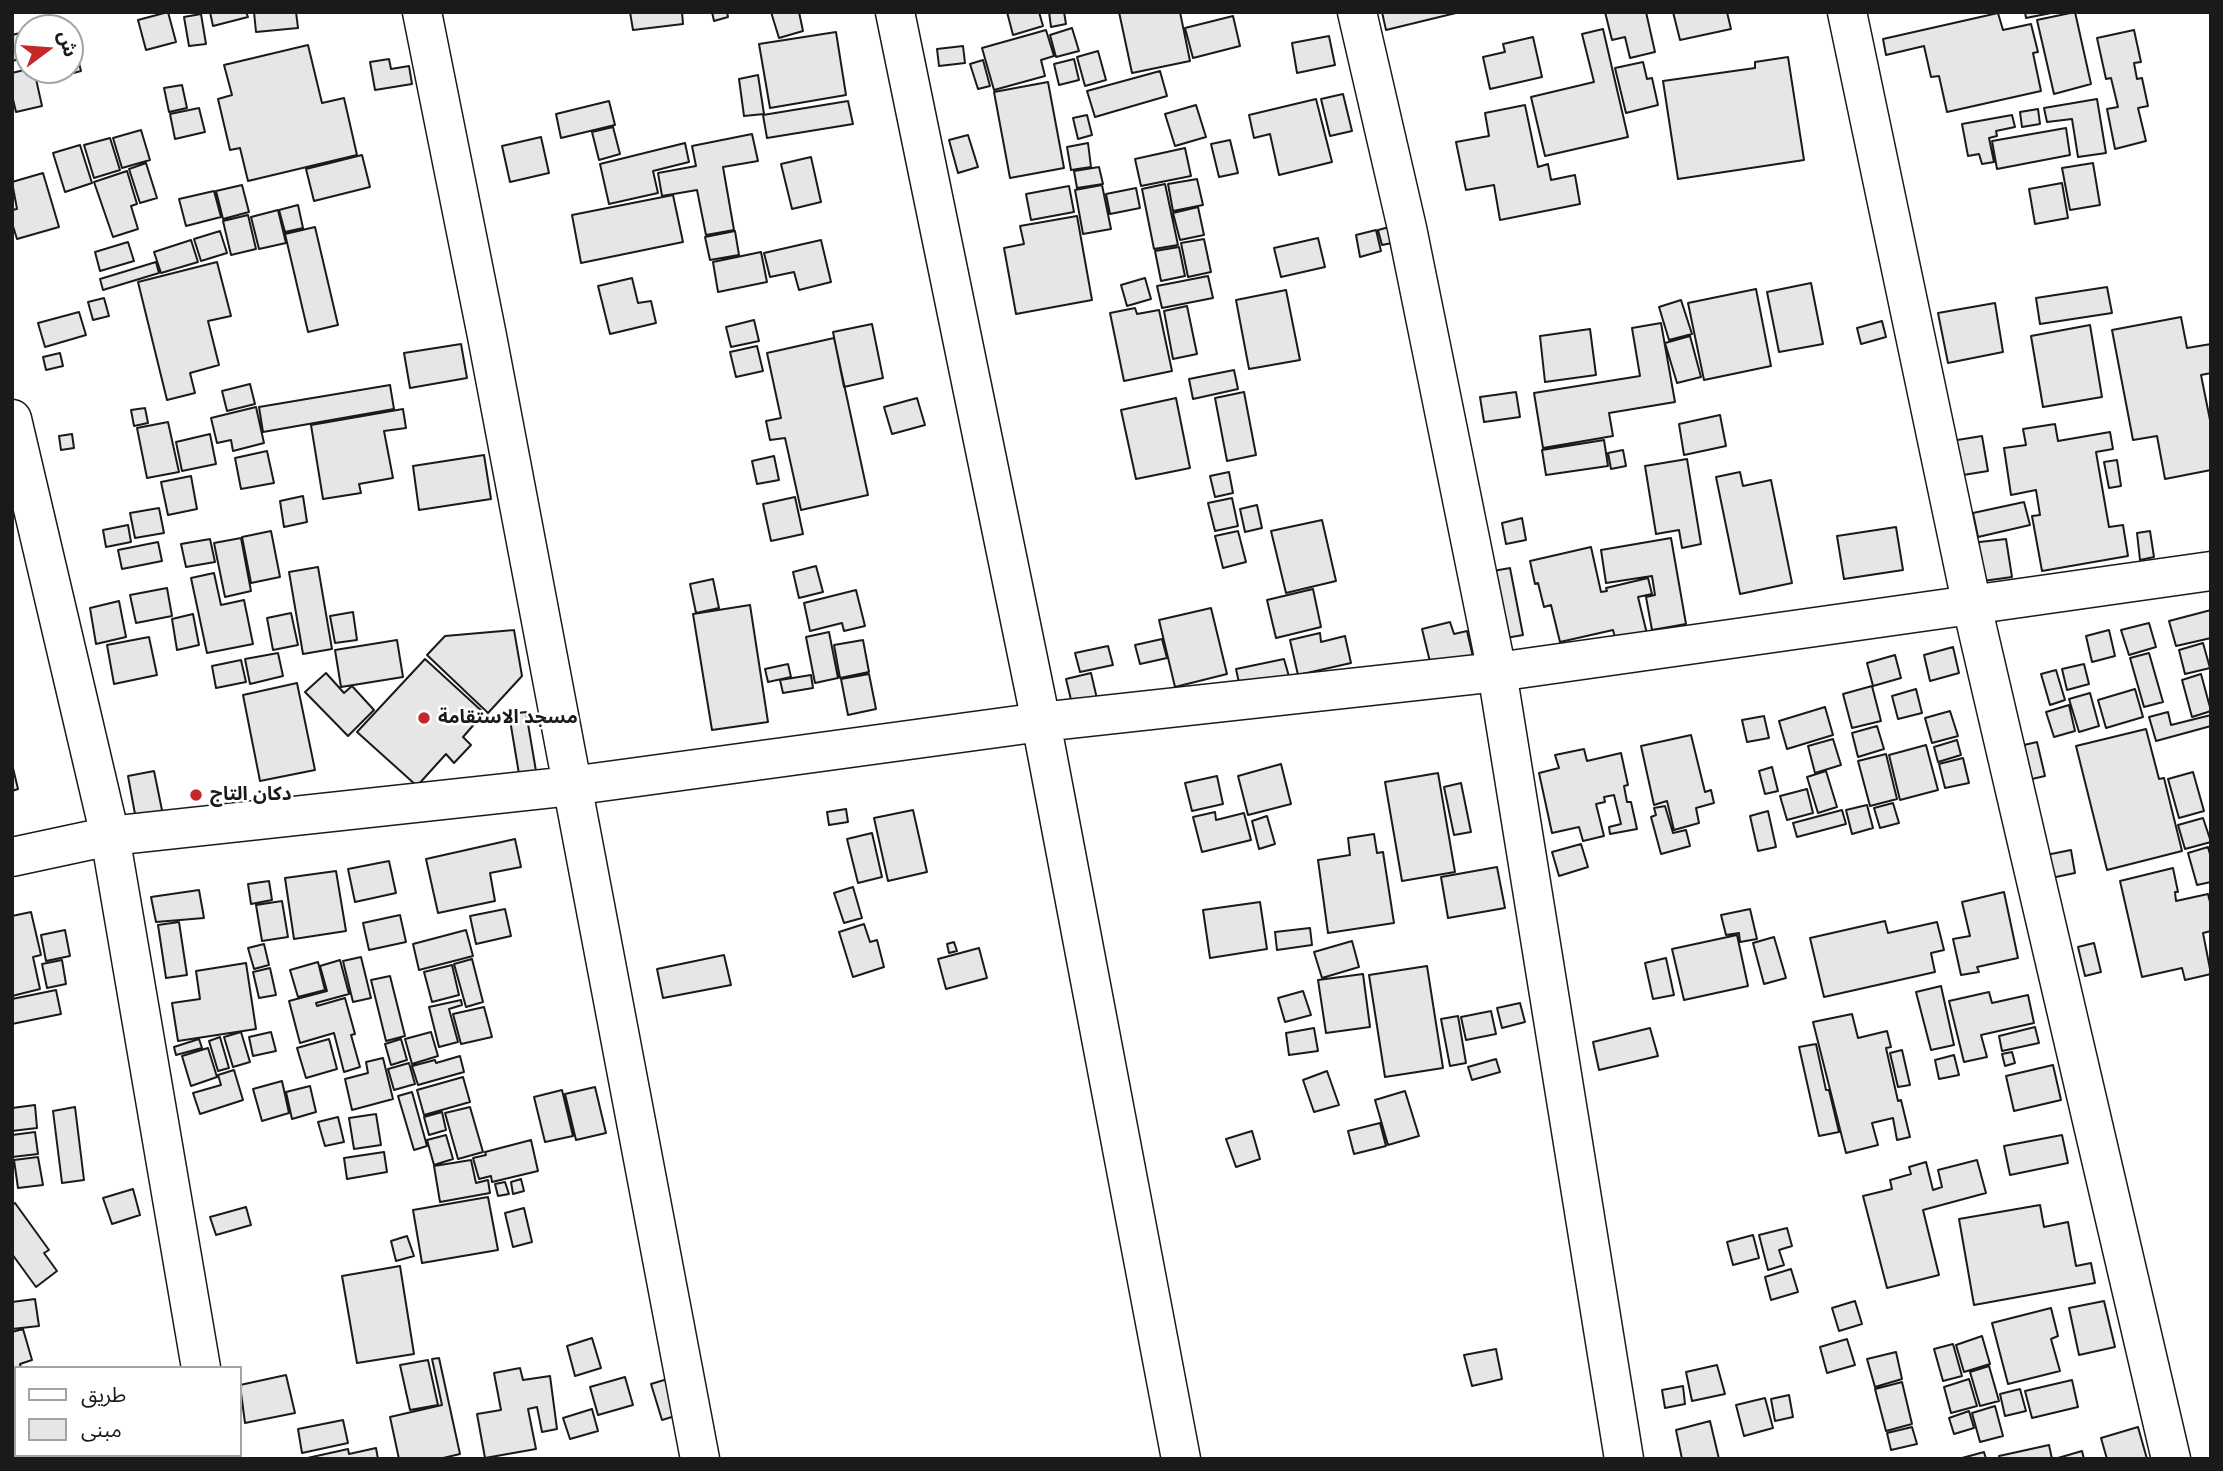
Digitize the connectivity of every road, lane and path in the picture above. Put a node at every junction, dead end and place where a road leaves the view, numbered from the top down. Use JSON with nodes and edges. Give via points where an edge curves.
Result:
{"nodes":[{"id":1,"x":422,"y":12,"type":"edge"},
{"id":2,"x":895,"y":12,"type":"edge"},
{"id":3,"x":1357,"y":12,"type":"edge"},
{"id":4,"x":1847,"y":12,"type":"edge"},
{"id":5,"x":12,"y":419,"type":"edge"},
{"id":6,"x":2211,"y":571,"type":"edge"},
{"id":7,"x":1972,"y":606,"type":"junction"},
{"id":8,"x":1497,"y":672,"type":"junction"},
{"id":9,"x":1041,"y":722,"type":"junction"},
{"id":10,"x":571,"y":786,"type":"junction"},
{"id":11,"x":110,"y":836,"type":"junction"},
{"id":12,"x":12,"y":857,"type":"edge"},
{"id":13,"x":201,"y":1366,"type":"edge"},
{"id":14,"x":700,"y":1459,"type":"edge"},
{"id":15,"x":1181,"y":1459,"type":"edge"},
{"id":16,"x":1624,"y":1459,"type":"edge"},
{"id":17,"x":2171,"y":1459,"type":"edge"}],
"edges":[{"from":1,"to":10,"type":"street"},
{"from":2,"to":9,"type":"street"},
{"from":3,"to":8,"type":"street","via":[[1407,228]]},
{"from":4,"to":7,"type":"street"},
{"from":5,"to":11,"type":"street"},
{"from":6,"to":7,"type":"street"},
{"from":7,"to":8,"type":"street"},
{"from":7,"to":17,"type":"street"},
{"from":8,"to":9,"type":"street"},
{"from":8,"to":16,"type":"street"},
{"from":9,"to":10,"type":"street"},
{"from":9,"to":15,"type":"street"},
{"from":10,"to":11,"type":"street"},
{"from":10,"to":14,"type":"street"},
{"from":11,"to":12,"type":"street"},
{"from":11,"to":13,"type":"street"}]}
